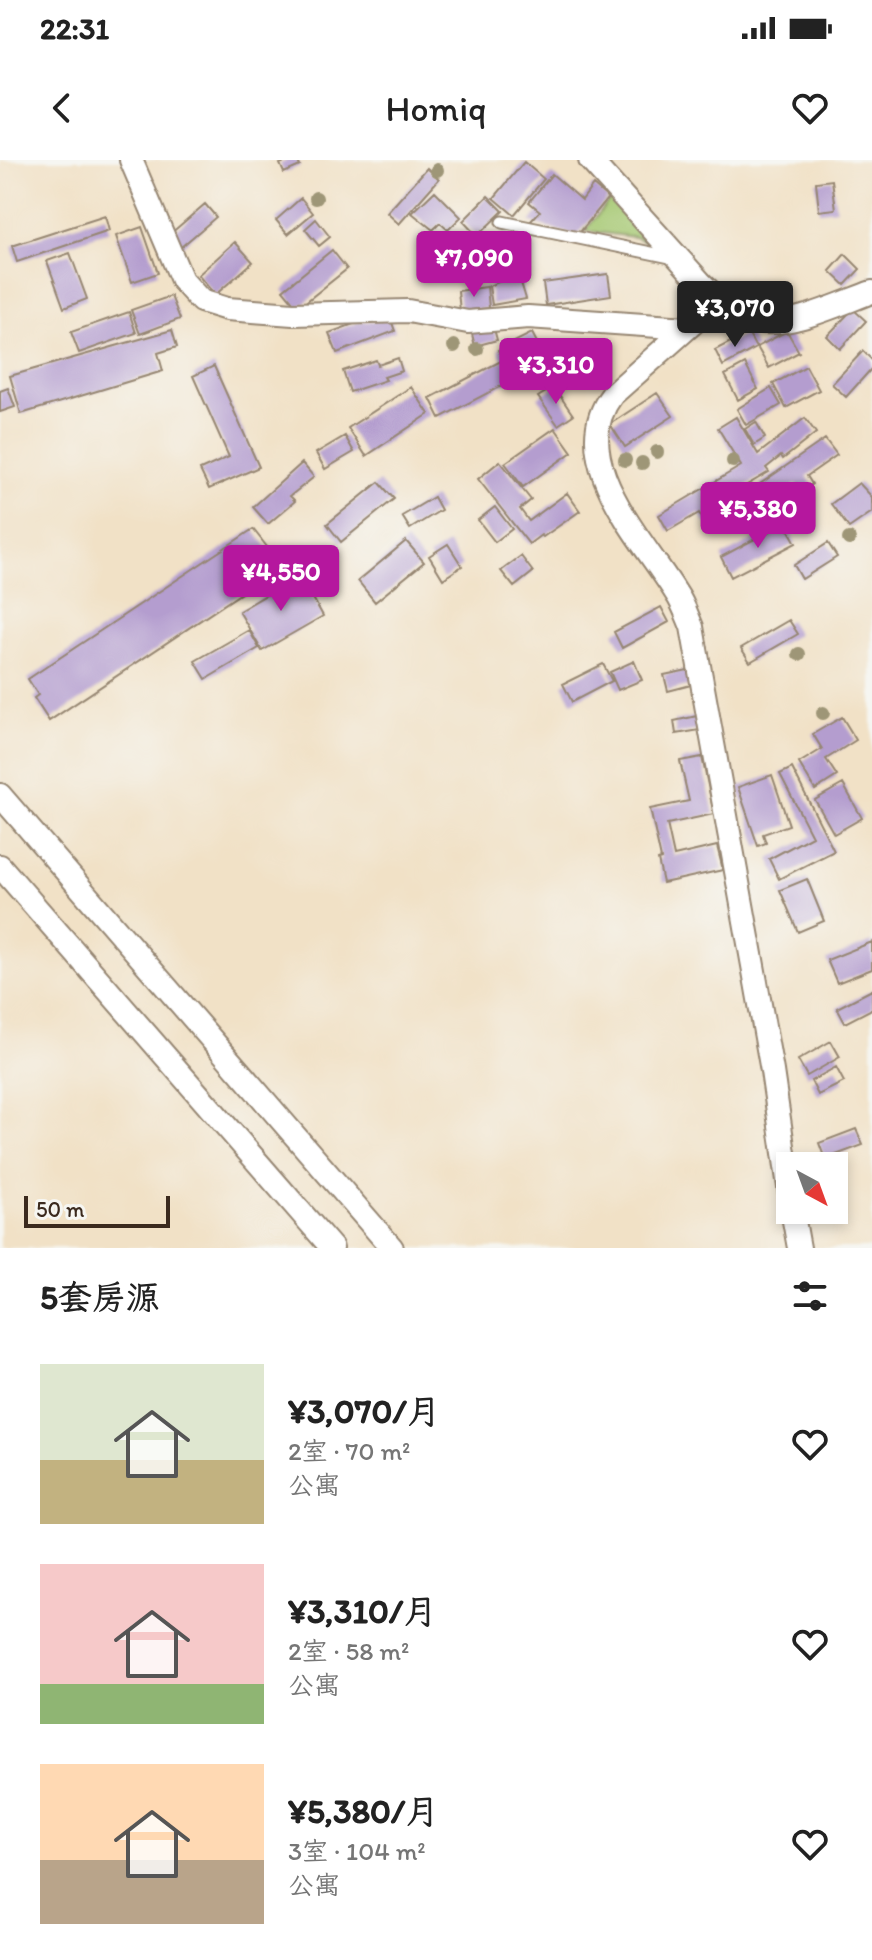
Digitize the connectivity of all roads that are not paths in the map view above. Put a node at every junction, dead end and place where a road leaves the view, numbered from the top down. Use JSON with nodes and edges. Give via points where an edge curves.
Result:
{"nodes":[{"id":1,"x":131,"y":160,"type":"edge"},
{"id":2,"x":590,"y":160,"type":"edge"},
{"id":3,"x":502,"y":222,"type":"dead end"},
{"id":4,"x":679,"y":259,"type":"junction"},
{"id":5,"x":872,"y":292,"type":"edge"},
{"id":6,"x":719,"y":300,"type":"junction"},
{"id":7,"x":687,"y":328,"type":"junction"},
{"id":8,"x":0,"y":795,"type":"edge"},
{"id":9,"x":0,"y":866,"type":"edge"},
{"id":10,"x":784,"y":1152,"type":"edge"},
{"id":11,"x":795,"y":1224,"type":"edge"},
{"id":12,"x":332,"y":1248,"type":"edge"},
{"id":13,"x":392,"y":1248,"type":"edge"},
{"id":14,"x":799,"y":1248,"type":"edge"}],
"edges":[{"from":1,"to":7,"type":"street","via":[[182,280],[213,306],[293,314],[408,311],[468,322],[528,317]]},
{"from":2,"to":4,"type":"street"},
{"from":3,"to":4,"type":"lane"},
{"from":4,"to":6,"type":"street"},
{"from":5,"to":6,"type":"street","via":[[770,322],[747,318]]},
{"from":6,"to":7,"type":"street"},
{"from":7,"to":10,"type":"street","via":[[602,409],[596,425],[597,456],[615,499],[679,596],[692,627]]},
{"from":8,"to":13,"type":"street"},
{"from":9,"to":12,"type":"street"},
{"from":11,"to":14,"type":"street"}]}
